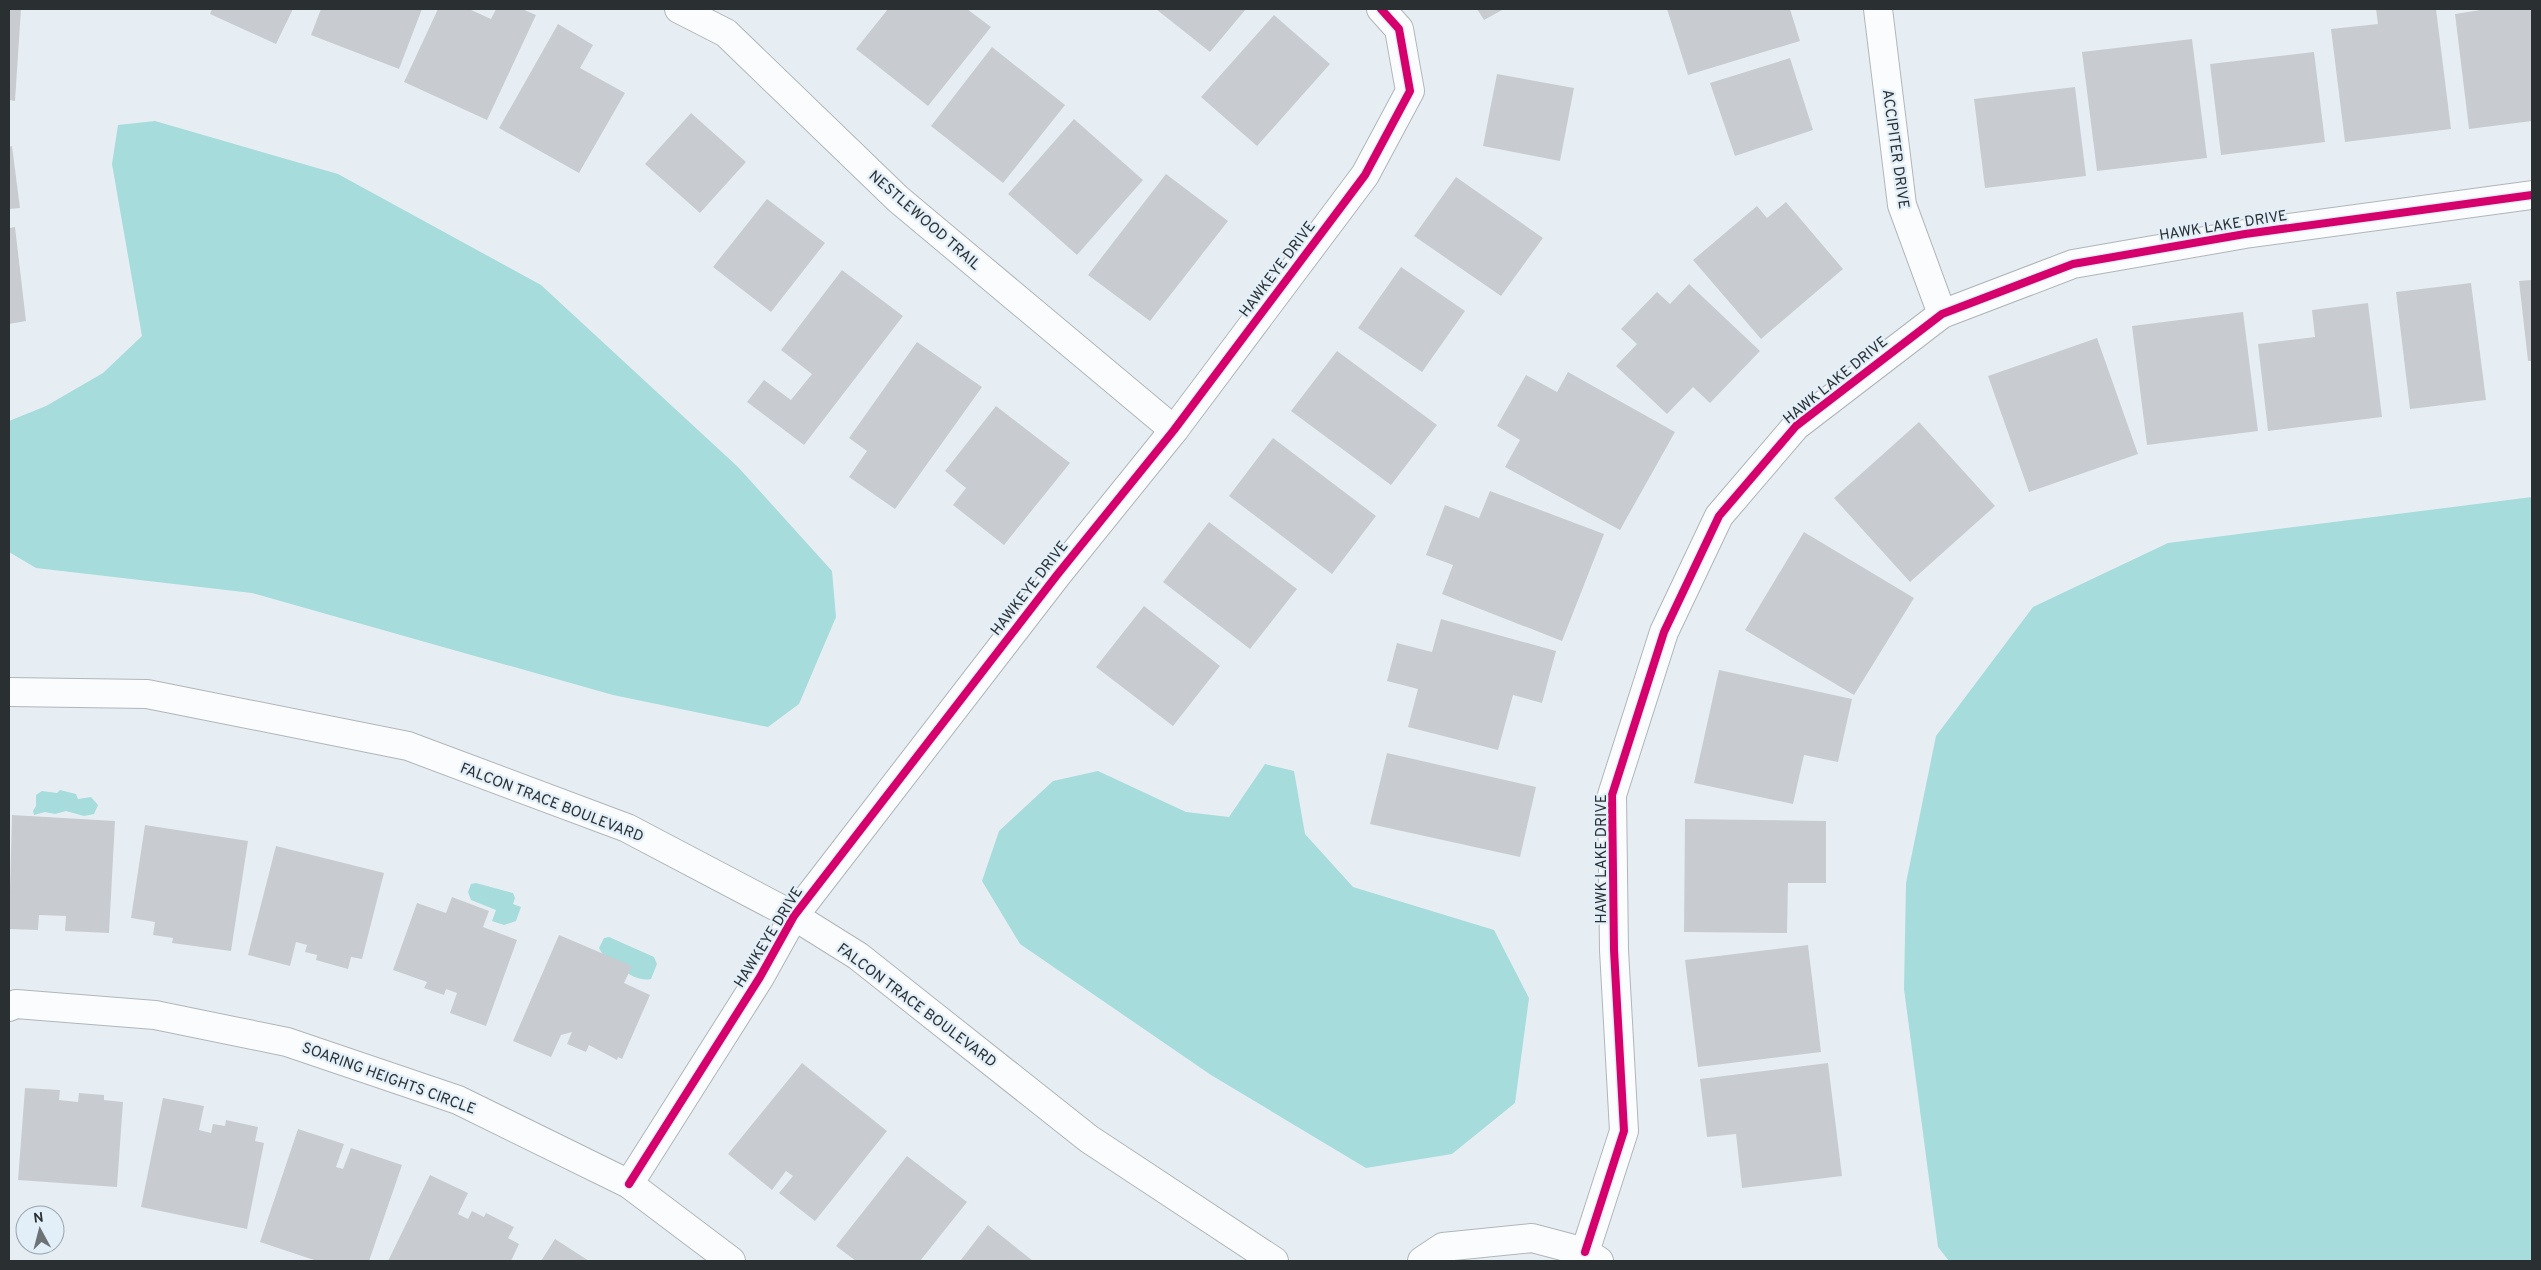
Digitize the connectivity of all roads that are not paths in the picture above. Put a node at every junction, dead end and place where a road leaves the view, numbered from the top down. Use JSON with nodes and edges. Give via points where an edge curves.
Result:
{"nodes":[{"id":1,"x":680,"y":9,"type":"edge"},
{"id":2,"x":1381,"y":9,"type":"edge"},
{"id":3,"x":1878,"y":9,"type":"edge"},
{"id":4,"x":2532,"y":196,"type":"edge"},
{"id":5,"x":1942,"y":314,"type":"junction"},
{"id":6,"x":1174,"y":430,"type":"junction"},
{"id":7,"x":9,"y":692,"type":"edge"},
{"id":8,"x":794,"y":916,"type":"junction"},
{"id":9,"x":9,"y":1007,"type":"edge"},
{"id":10,"x":629,"y":1184,"type":"junction"},
{"id":11,"x":1592,"y":1257,"type":"edge"},
{"id":12,"x":730,"y":1261,"type":"edge"},
{"id":13,"x":1274,"y":1261,"type":"edge"},
{"id":14,"x":1422,"y":1261,"type":"edge"}],
"edges":[{"from":1,"to":6,"type":"street","name":"NESTLEWOOD TRAIL","via":[[726,33],[898,199]]},
{"from":2,"to":6,"type":"street","name":"HAWKEYE DRIVE","via":[[1399,29],[1410,91],[1365,174]]},
{"from":3,"to":5,"type":"street","name":"ACCIPITER DRIVE","via":[[1902,205]]},
{"from":4,"to":5,"type":"street","name":"HAWK LAKE DRIVE","via":[[2245,234],[2073,264]]},
{"from":5,"to":11,"type":"street","name":"HAWK LAKE DRIVE","via":[[1796,426],[1719,516],[1664,632],[1612,795],[1614,950],[1624,1131]]},
{"from":6,"to":8,"type":"street","name":"HAWKEYE DRIVE","via":[[1057,575]]},
{"from":7,"to":8,"type":"street","name":"FALCON TRACE BOULEVARD","via":[[146,694],[408,746],[627,828]]},
{"from":8,"to":10,"type":"street","name":"HAWKEYE DRIVE","via":[[760,977]]},
{"from":8,"to":13,"type":"street","name":"FALCON TRACE BOULEVARD","via":[[858,956],[1089,1139]]},
{"from":9,"to":10,"type":"street","name":"SOARING HEIGHTS CIRCLE","via":[[16,1004],[154,1015],[287,1042],[458,1100]]},
{"from":10,"to":12,"type":"street","name":"SOARING HEIGHTS CIRCLE"},
{"from":11,"to":14,"type":"street","via":[[1532,1238],[1443,1247]]}]}
